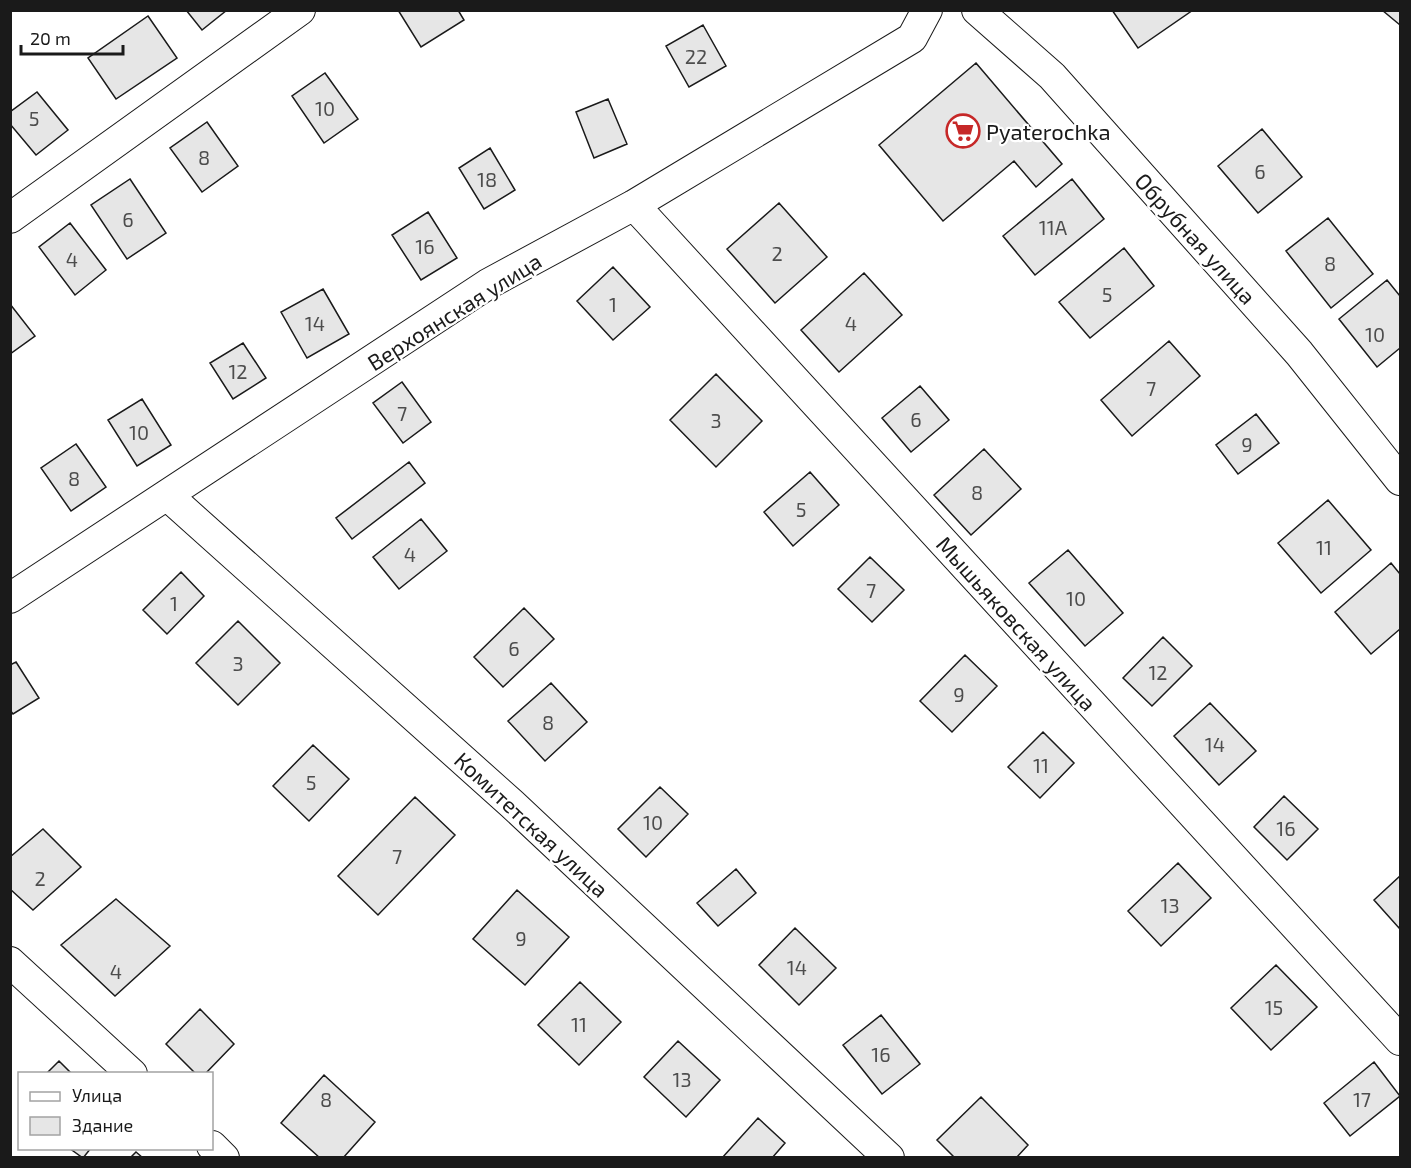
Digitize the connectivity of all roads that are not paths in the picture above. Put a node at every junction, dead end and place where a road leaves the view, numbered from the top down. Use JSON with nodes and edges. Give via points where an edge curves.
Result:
{"nodes":[{"id":1,"x":300,"y":10,"type":"edge"},
{"id":2,"x":927,"y":10,"type":"edge"},
{"id":3,"x":977,"y":10,"type":"edge"},
{"id":4,"x":634,"y":205,"type":"junction"},
{"id":5,"x":10,"y":218,"type":"edge"},
{"id":6,"x":1401,"y":480,"type":"edge"},
{"id":7,"x":168,"y":496,"type":"junction"},
{"id":8,"x":10,"y":598,"type":"edge"},
{"id":9,"x":10,"y":962,"type":"edge"},
{"id":10,"x":1401,"y":1040,"type":"edge"},
{"id":11,"x":130,"y":1072,"type":"edge"},
{"id":12,"x":213,"y":1147,"type":"edge"},
{"id":13,"x":224,"y":1158,"type":"edge"},
{"id":14,"x":890,"y":1158,"type":"edge"}],
"edges":[{"from":1,"to":5,"type":"street"},
{"from":2,"to":4,"type":"street","name":"Верхоянская улица","via":[[912,39]]},
{"from":3,"to":6,"type":"street","name":"Обрубная улица","via":[[1052,76],[1299,353]]},
{"from":4,"to":7,"type":"street","name":"Верхоянская улица","via":[[488,284]]},
{"from":4,"to":10,"type":"street","name":"Мышьяковская улица"},
{"from":7,"to":8,"type":"street","name":"Верхоянская улица"},
{"from":7,"to":14,"type":"street","name":"Комитетская улица","via":[[512,804]]},
{"from":9,"to":11,"type":"street"},
{"from":12,"to":13,"type":"street"}]}
